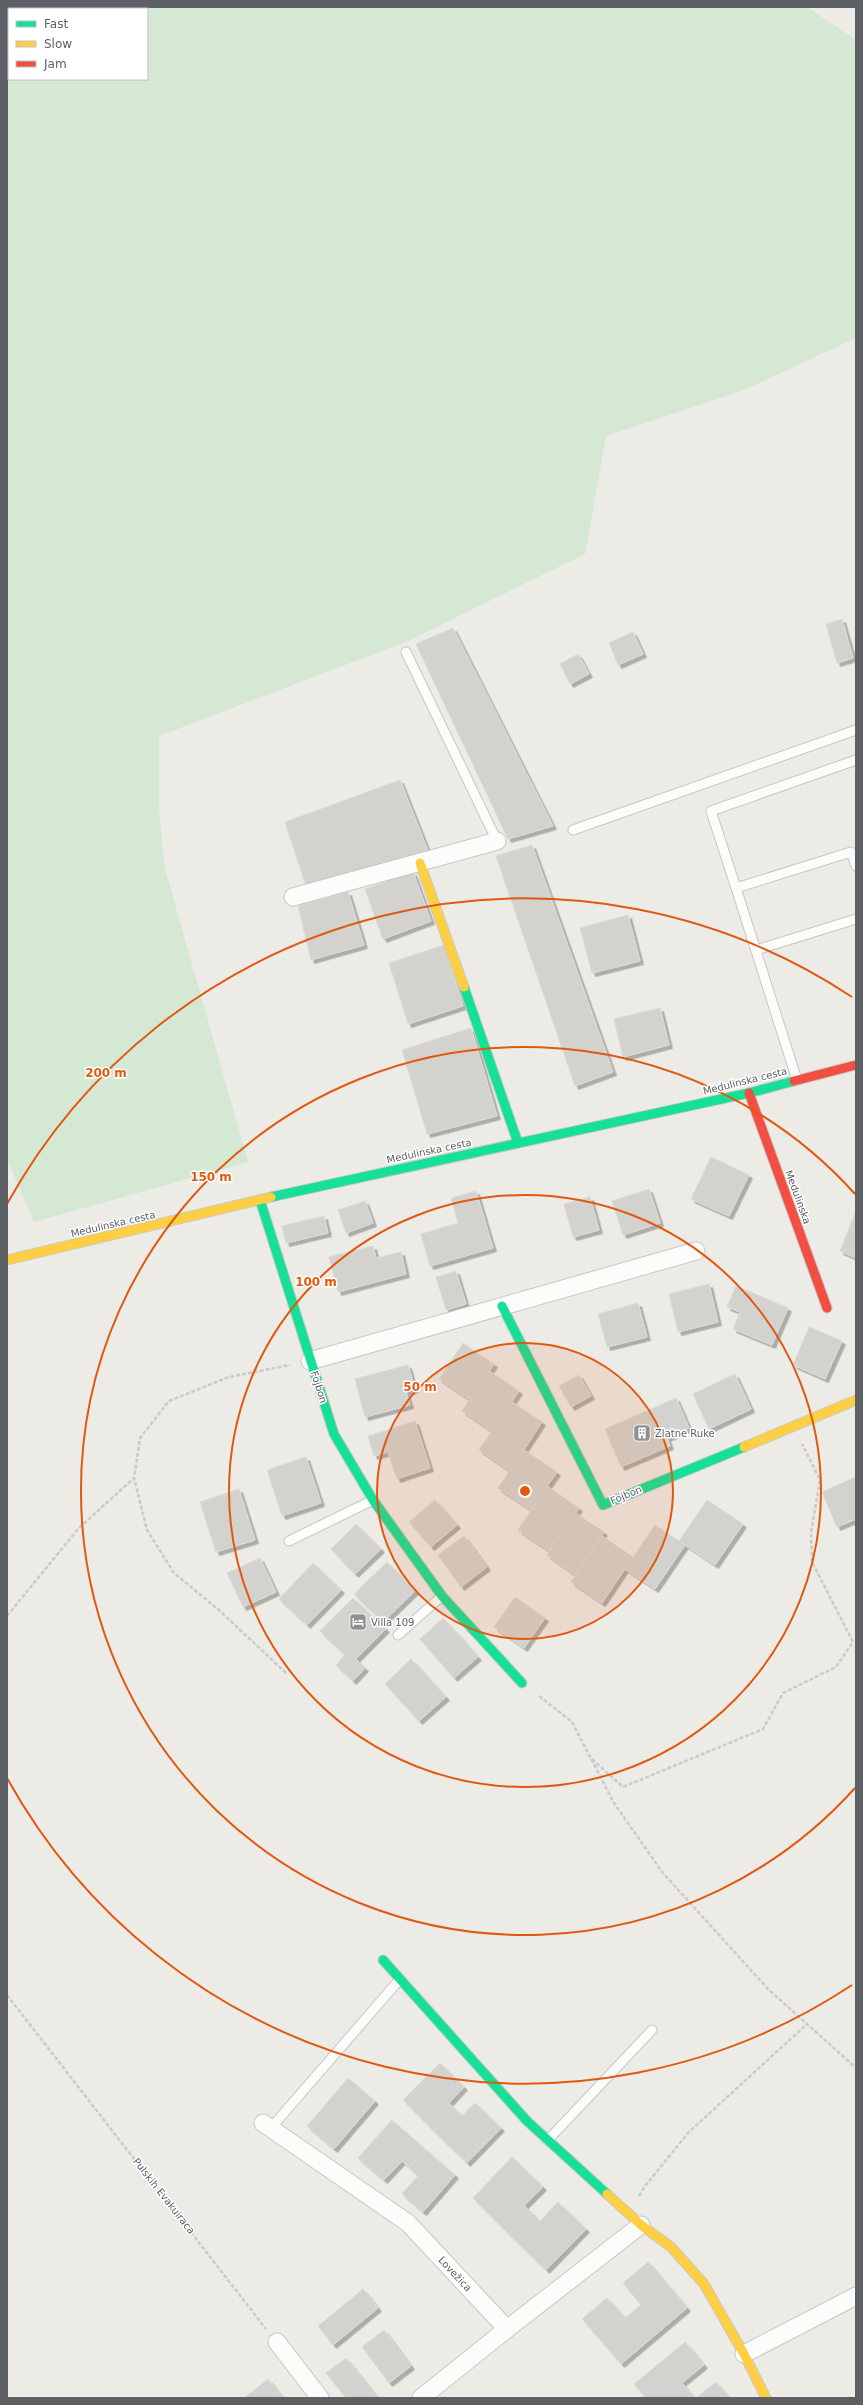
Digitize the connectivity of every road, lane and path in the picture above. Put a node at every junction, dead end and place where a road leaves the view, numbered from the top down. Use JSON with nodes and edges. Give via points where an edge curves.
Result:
{"nodes":[{"id":1,"x":406,"y":652,"type":"dead end"},
{"id":2,"x":856,"y":730,"type":"edge"},
{"id":3,"x":856,"y":760,"type":"edge"},
{"id":4,"x":573,"y":830,"type":"dead end"},
{"id":5,"x":498,"y":842,"type":"joint"},
{"id":6,"x":853,"y":851,"type":"edge"},
{"id":7,"x":420,"y":863,"type":"junction"},
{"id":8,"x":856,"y":866,"type":"edge"},
{"id":9,"x":736,"y":888,"type":"junction"},
{"id":10,"x":293,"y":897,"type":"dead end"},
{"id":11,"x":856,"y":919,"type":"edge"},
{"id":12,"x":756,"y":950,"type":"junction"},
{"id":13,"x":856,"y":1065,"type":"edge"},
{"id":14,"x":797,"y":1080,"type":"junction"},
{"id":15,"x":749,"y":1093,"type":"junction"},
{"id":16,"x":518,"y":1143,"type":"junction"},
{"id":17,"x":260,"y":1200,"type":"junction"},
{"id":18,"x":696,"y":1250,"type":"dead end"},
{"id":19,"x":7,"y":1260,"type":"edge"},
{"id":20,"x":502,"y":1306,"type":"junction"},
{"id":21,"x":827,"y":1308,"type":"dead end"},
{"id":22,"x":310,"y":1361,"type":"junction"},
{"id":23,"x":856,"y":1400,"type":"edge"},
{"id":24,"x":793,"y":1426,"type":"junction"},
{"id":25,"x":134,"y":1478,"type":"junction"},
{"id":26,"x":373,"y":1500,"type":"junction"},
{"id":27,"x":289,"y":1540,"type":"dead end"},
{"id":28,"x":442,"y":1596,"type":"junction"},
{"id":29,"x":7,"y":1616,"type":"edge"},
{"id":30,"x":398,"y":1635,"type":"dead end"},
{"id":31,"x":286,"y":1673,"type":"dead end"},
{"id":32,"x":522,"y":1682,"type":"joint"},
{"id":33,"x":592,"y":1759,"type":"junction"},
{"id":34,"x":383,"y":1960,"type":"dead end"},
{"id":35,"x":400,"y":1979,"type":"junction"},
{"id":36,"x":7,"y":1995,"type":"edge"},
{"id":37,"x":807,"y":2024,"type":"junction"},
{"id":38,"x":652,"y":2030,"type":"dead end"},
{"id":39,"x":856,"y":2068,"type":"edge"},
{"id":40,"x":266,"y":2126,"type":"joint"},
{"id":41,"x":548,"y":2140,"type":"junction"},
{"id":42,"x":635,"y":2220,"type":"junction"},
{"id":43,"x":855,"y":2299,"type":"edge"},
{"id":44,"x":507,"y":2329,"type":"junction"},
{"id":45,"x":277,"y":2342,"type":"joint"},
{"id":46,"x":744,"y":2354,"type":"junction"},
{"id":47,"x":320,"y":2398,"type":"edge"},
{"id":48,"x":421,"y":2398,"type":"edge"},
{"id":49,"x":766,"y":2398,"type":"edge"}],
"edges":[{"from":1,"to":5,"type":"lane"},
{"from":2,"to":4,"type":"lane"},
{"from":3,"to":9,"type":"lane","via":[[711,811]]},
{"from":5,"to":7,"type":"street"},
{"from":6,"to":8,"type":"lane"},
{"from":6,"to":9,"type":"lane"},
{"from":7,"to":10,"type":"street"},
{"from":7,"to":16,"type":"street"},
{"from":9,"to":12,"type":"lane"},
{"from":11,"to":12,"type":"lane"},
{"from":12,"to":14,"type":"lane"},
{"from":13,"to":14,"type":"street","name":"Medulinska cesta"},
{"from":14,"to":15,"type":"street","name":"Medulinska cesta"},
{"from":15,"to":16,"type":"street","name":"Medulinska cesta"},
{"from":15,"to":21,"type":"street","name":"Medulinska"},
{"from":16,"to":17,"type":"street","name":"Medulinska cesta"},
{"from":17,"to":19,"type":"street","name":"Medulinska cesta"},
{"from":17,"to":22,"type":"street","name":"Fojbon"},
{"from":18,"to":20,"type":"street","name":"Fojbon"},
{"from":20,"to":22,"type":"street","name":"Fojbon"},
{"from":20,"to":24,"type":"street","name":"Fojbon","via":[[603,1505]]},
{"from":22,"to":25,"type":"path","via":[[229,1377],[169,1401],[140,1438]]},
{"from":22,"to":26,"type":"street","name":"Fojbon","via":[[334,1434]]},
{"from":23,"to":24,"type":"street","name":"Fojbon"},
{"from":24,"to":33,"type":"path","via":[[820,1480],[811,1532],[812,1562],[853,1642],[836,1667],[783,1693],[764,1729],[623,1787]]},
{"from":25,"to":29,"type":"path","via":[[78,1529]]},
{"from":25,"to":31,"type":"path","via":[[147,1530],[174,1573],[220,1611]]},
{"from":26,"to":27,"type":"lane"},
{"from":26,"to":28,"type":"street","name":"Fojbon"},
{"from":28,"to":30,"type":"lane"},
{"from":28,"to":32,"type":"street","name":"Fojbon"},
{"from":32,"to":33,"type":"path","via":[[572,1722]]},
{"from":33,"to":37,"type":"path","via":[[614,1803],[662,1872],[768,1988]]},
{"from":34,"to":35,"type":"street"},
{"from":35,"to":40,"type":"lane"},
{"from":35,"to":41,"type":"street","via":[[527,2121]]},
{"from":36,"to":45,"type":"path","name":"Pulskih Evakuiraca"},
{"from":37,"to":39,"type":"path"},
{"from":37,"to":42,"type":"path","via":[[689,2132],[645,2186]]},
{"from":38,"to":41,"type":"lane"},
{"from":40,"to":44,"type":"street","name":"Lovežica","via":[[408,2223]]},
{"from":41,"to":42,"type":"street"},
{"from":42,"to":44,"type":"street"},
{"from":42,"to":46,"type":"street","via":[[671,2247],[704,2284]]},
{"from":43,"to":46,"type":"street"},
{"from":44,"to":48,"type":"street"},
{"from":45,"to":47,"type":"street"},
{"from":46,"to":49,"type":"street"}]}
